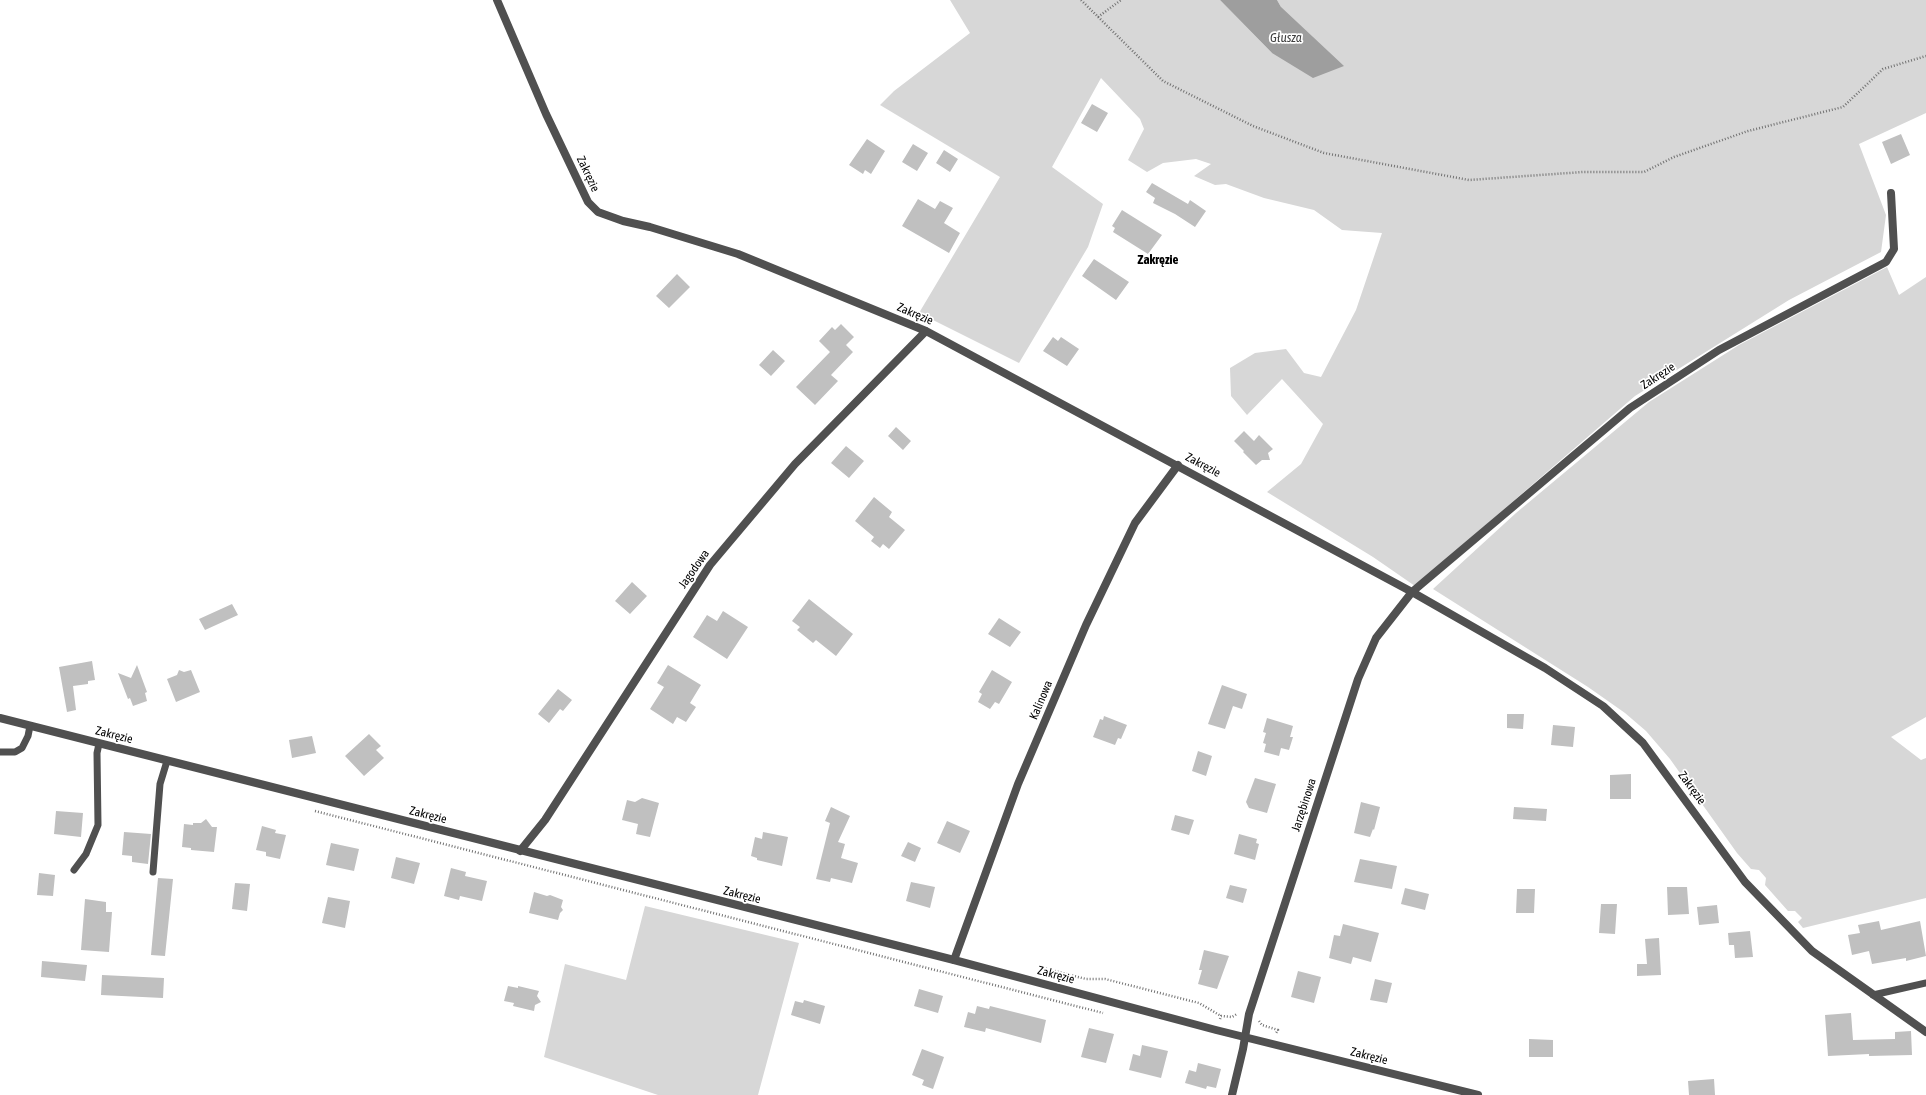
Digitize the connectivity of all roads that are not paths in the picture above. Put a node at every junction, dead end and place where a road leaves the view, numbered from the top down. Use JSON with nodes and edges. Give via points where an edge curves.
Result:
{"nodes":[{"id":1,"x":497,"y":0,"type":"edge"},
{"id":2,"x":1892,"y":193,"type":"dead end"},
{"id":3,"x":926,"y":331,"type":"junction"},
{"id":4,"x":1178,"y":465,"type":"junction"},
{"id":5,"x":1412,"y":592,"type":"junction"},
{"id":6,"x":0,"y":718,"type":"edge"},
{"id":7,"x":30,"y":726,"type":"junction"},
{"id":8,"x":99,"y":744,"type":"junction"},
{"id":9,"x":0,"y":752,"type":"edge"},
{"id":10,"x":167,"y":761,"type":"junction"},
{"id":11,"x":520,"y":851,"type":"junction"},
{"id":12,"x":74,"y":870,"type":"dead end"},
{"id":13,"x":153,"y":872,"type":"dead end"},
{"id":14,"x":954,"y":960,"type":"junction"},
{"id":15,"x":1926,"y":983,"type":"edge"},
{"id":16,"x":1873,"y":995,"type":"junction"},
{"id":17,"x":1926,"y":1032,"type":"edge"},
{"id":18,"x":1245,"y":1037,"type":"junction"},
{"id":19,"x":1232,"y":1095,"type":"edge"},
{"id":20,"x":1478,"y":1095,"type":"edge"}],
"edges":[{"from":1,"to":3,"type":"street","name":"Zakręzie","via":[[584,195],[598,212],[738,254]]},
{"from":2,"to":5,"type":"street","name":"Zakręzie","via":[[1894,249],[1886,262],[1719,350],[1630,408]]},
{"from":3,"to":4,"type":"street","name":"Zakręzie"},
{"from":3,"to":11,"type":"street","name":"Jagodowa","via":[[795,464],[710,565],[545,820]]},
{"from":4,"to":5,"type":"street","name":"Zakręzie"},
{"from":4,"to":14,"type":"street","name":"Kalinowa","via":[[1135,523],[1086,625],[1018,784]]},
{"from":5,"to":16,"type":"street","name":"Zakręzie","via":[[1546,668],[1603,706],[1644,743],[1745,882],[1812,951]]},
{"from":5,"to":18,"type":"street","name":"Jarzębinowa","via":[[1376,638],[1358,679],[1249,1014]]},
{"from":6,"to":7,"type":"street","name":"Zakręzie"},
{"from":7,"to":8,"type":"street","name":"Zakręzie"},
{"from":7,"to":9,"type":"lane","via":[[22,748],[15,752]]},
{"from":8,"to":10,"type":"street","name":"Zakręzie"},
{"from":8,"to":12,"type":"lane","via":[[98,825],[86,854]]},
{"from":10,"to":11,"type":"street","name":"Zakręzie"},
{"from":10,"to":13,"type":"lane","via":[[160,784]]},
{"from":11,"to":14,"type":"street","name":"Zakręzie"},
{"from":14,"to":18,"type":"street","name":"Zakręzie"},
{"from":15,"to":16,"type":"lane"},
{"from":16,"to":17,"type":"street","name":"Zakręzie"},
{"from":18,"to":19,"type":"street","name":"Jarzębinowa"},
{"from":18,"to":20,"type":"street","name":"Zakręzie"}]}
